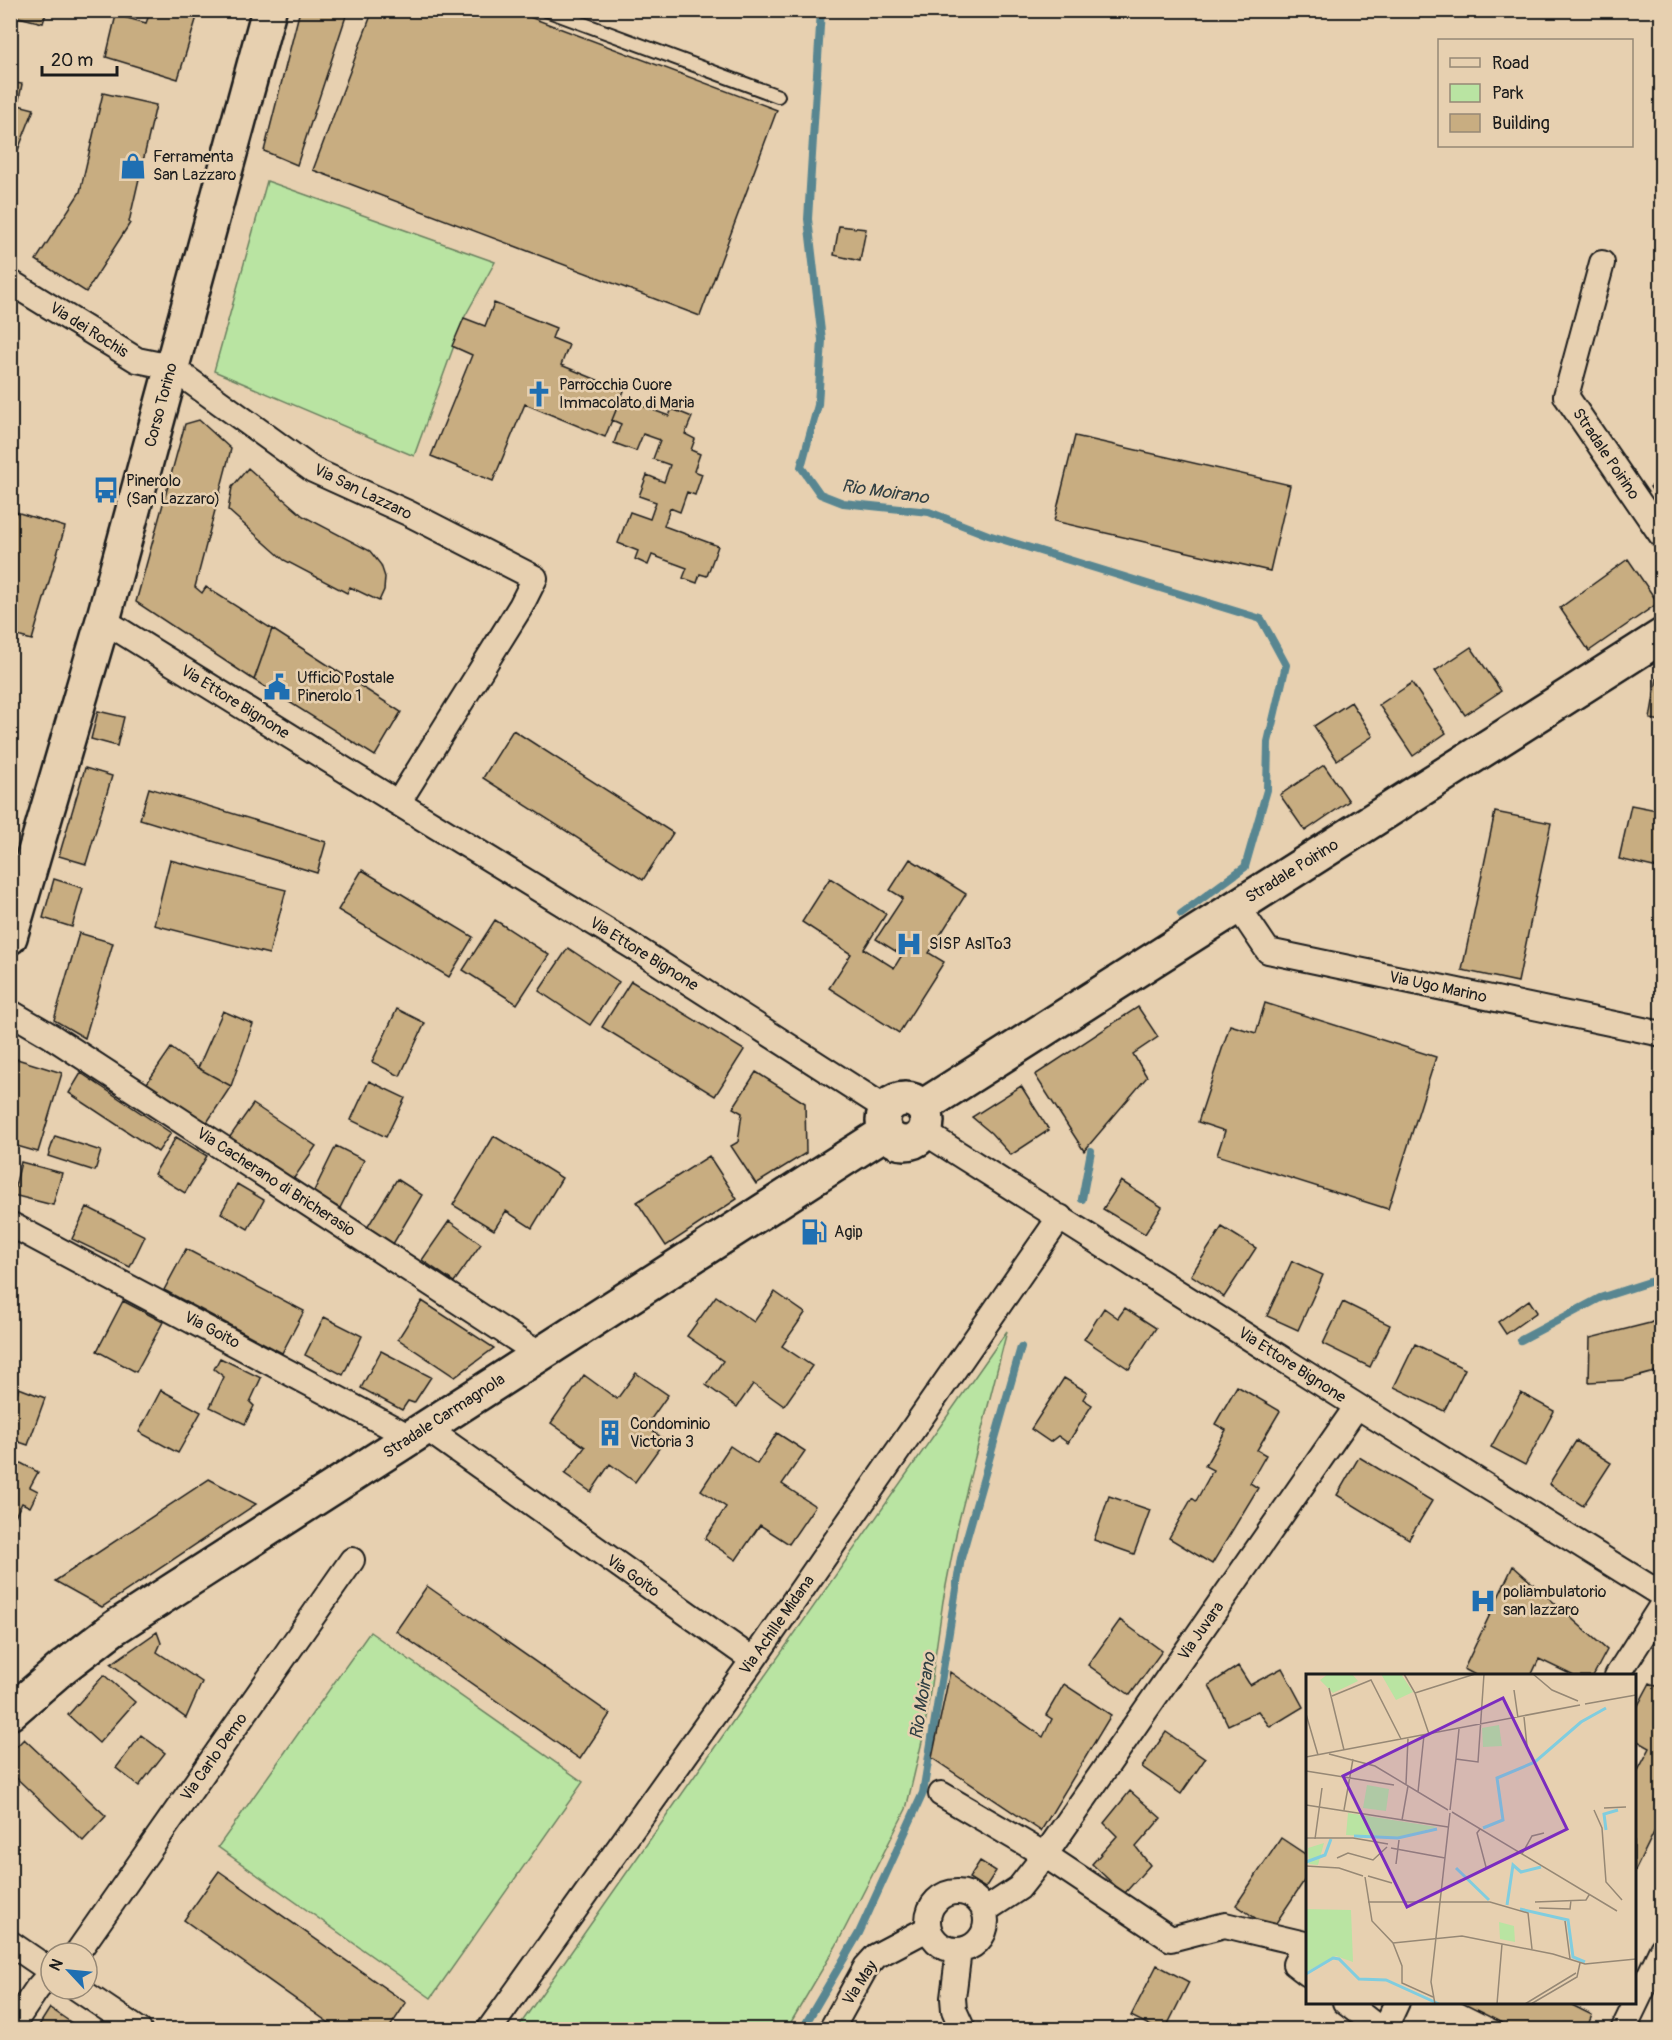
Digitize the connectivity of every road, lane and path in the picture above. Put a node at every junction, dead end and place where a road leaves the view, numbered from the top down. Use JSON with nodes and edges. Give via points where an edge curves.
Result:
{"nodes":[{"id":1,"x":269,"y":10,"type":"edge"},
{"id":2,"x":546,"y":10,"type":"edge"},
{"id":3,"x":778,"y":96,"type":"dead end"},
{"id":4,"x":1602,"y":263,"type":"dead end"},
{"id":5,"x":10,"y":282,"type":"edge"},
{"id":6,"x":171,"y":368,"type":"junction"},
{"id":7,"x":1662,"y":536,"type":"edge"},
{"id":8,"x":103,"y":620,"type":"junction"},
{"id":9,"x":1662,"y":636,"type":"edge"},
{"id":10,"x":398,"y":803,"type":"junction"},
{"id":11,"x":1237,"y":905,"type":"junction"},
{"id":12,"x":10,"y":937,"type":"edge"},
{"id":13,"x":10,"y":1012,"type":"edge"},
{"id":14,"x":1662,"y":1034,"type":"edge"},
{"id":15,"x":923,"y":1119,"type":"junction"},
{"id":16,"x":887,"y":1120,"type":"junction"},
{"id":17,"x":1060,"y":1217,"type":"junction"},
{"id":18,"x":10,"y":1224,"type":"edge"},
{"id":19,"x":539,"y":1354,"type":"junction"},
{"id":20,"x":1357,"y":1406,"type":"junction"},
{"id":21,"x":419,"y":1433,"type":"junction"},
{"id":22,"x":352,"y":1560,"type":"dead end"},
{"id":23,"x":1662,"y":1595,"type":"edge"},
{"id":24,"x":1662,"y":1605,"type":"edge"},
{"id":25,"x":753,"y":1660,"type":"junction"},
{"id":26,"x":1618,"y":1674,"type":"edge"},
{"id":27,"x":10,"y":1713,"type":"edge"},
{"id":28,"x":941,"y":1794,"type":"dead end"},
{"id":29,"x":1045,"y":1855,"type":"junction"},
{"id":30,"x":984,"y":1911,"type":"junction"},
{"id":31,"x":929,"y":1928,"type":"junction"},
{"id":32,"x":84,"y":1941,"type":"edge"},
{"id":33,"x":10,"y":1943,"type":"edge"},
{"id":34,"x":1662,"y":1949,"type":"edge"},
{"id":35,"x":959,"y":1950,"type":"junction"},
{"id":36,"x":39,"y":1964,"type":"edge"},
{"id":37,"x":1306,"y":1972,"type":"edge"},
{"id":38,"x":39,"y":1988,"type":"edge"},
{"id":39,"x":96,"y":2001,"type":"edge"},
{"id":40,"x":1636,"y":2003,"type":"edge"},
{"id":41,"x":1348,"y":2004,"type":"edge"},
{"id":42,"x":1396,"y":2004,"type":"edge"},
{"id":43,"x":1636,"y":2004,"type":"edge"},
{"id":44,"x":10,"y":2029,"type":"edge"},
{"id":45,"x":139,"y":2030,"type":"edge"},
{"id":46,"x":489,"y":2030,"type":"edge"},
{"id":47,"x":831,"y":2030,"type":"edge"},
{"id":48,"x":963,"y":2030,"type":"edge"},
{"id":49,"x":1382,"y":2030,"type":"edge"},
{"id":50,"x":1623,"y":2030,"type":"edge"}],
"edges":[{"from":1,"to":6,"type":"main road","name":"Corso Torino"},
{"from":2,"to":3,"type":"lane"},
{"from":4,"to":7,"type":"street","name":"Stradale Poirino","via":[[1566,396]]},
{"from":5,"to":6,"type":"street","name":"Via dei Rochis","via":[[137,360]]},
{"from":6,"to":8,"type":"main road","name":"Corso Torino"},
{"from":6,"to":10,"type":"street","name":"Via San Lazzaro","via":[[313,470],[535,578]]},
{"from":8,"to":10,"type":"street","name":"Via Ettore Bignone"},
{"from":8,"to":12,"type":"main road","name":"Corso Torino"},
{"from":9,"to":11,"type":"main road","name":"Stradale Poirino"},
{"from":10,"to":16,"type":"street","name":"Via Ettore Bignone","via":[[640,951]]},
{"from":11,"to":14,"type":"street","name":"Via Ugo Marino","via":[[1268,951]]},
{"from":11,"to":15,"type":"main road","name":"Stradale Poirino"},
{"from":13,"to":19,"type":"street","name":"Via Cacherano di Bricherasio"},
{"from":15,"to":16,"type":"main road","name":"Stradale Poirino","via":[[919,1137],[905,1142],[898,1141]]},
{"from":15,"to":17,"type":"street","name":"Via Ettore Bignone"},
{"from":16,"to":19,"type":"main road","name":"Stradale Carmagnola"},
{"from":17,"to":20,"type":"street","name":"Via Ettore Bignone"},
{"from":17,"to":25,"type":"street","name":"Via Achille Midana"},
{"from":18,"to":21,"type":"street","name":"Via Goito"},
{"from":19,"to":21,"type":"main road","name":"Stradale Carmagnola"},
{"from":20,"to":23,"type":"street","name":"Via Ettore Bignone"},
{"from":20,"to":29,"type":"street","name":"Via Juvara"},
{"from":21,"to":25,"type":"street","name":"Via Goito"},
{"from":21,"to":27,"type":"main road","name":"Stradale Carmagnola","via":[[114,1628]]},
{"from":22,"to":32,"type":"street","name":"Via Carlo Demo"},
{"from":24,"to":26,"type":"street"},
{"from":25,"to":46,"type":"street","name":"Via Achille Midana"},
{"from":28,"to":29,"type":"street"},
{"from":29,"to":30,"type":"street","name":"Via Juvara","via":[[1018,1888]]},
{"from":29,"to":37,"type":"street","via":[[1171,1939],[1225,1924],[1305,1944],[1295,1964]]},
{"from":30,"to":31,"type":"street","via":[[972,1896],[953,1892],[936,1900],[928,1918]]},
{"from":30,"to":35,"type":"street","via":[[986,1920],[981,1937]]},
{"from":31,"to":35,"type":"street","via":[[940,1944]]},
{"from":31,"to":47,"type":"street","name":"Via May","via":[[876,1956]]},
{"from":33,"to":36,"type":"street"},
{"from":34,"to":40,"type":"street"},
{"from":35,"to":48,"type":"street","via":[[953,1998]]},
{"from":38,"to":44,"type":"street"},
{"from":39,"to":45,"type":"street"},
{"from":41,"to":49,"type":"street"},
{"from":42,"to":49,"type":"street"},
{"from":43,"to":50,"type":"street"}]}
